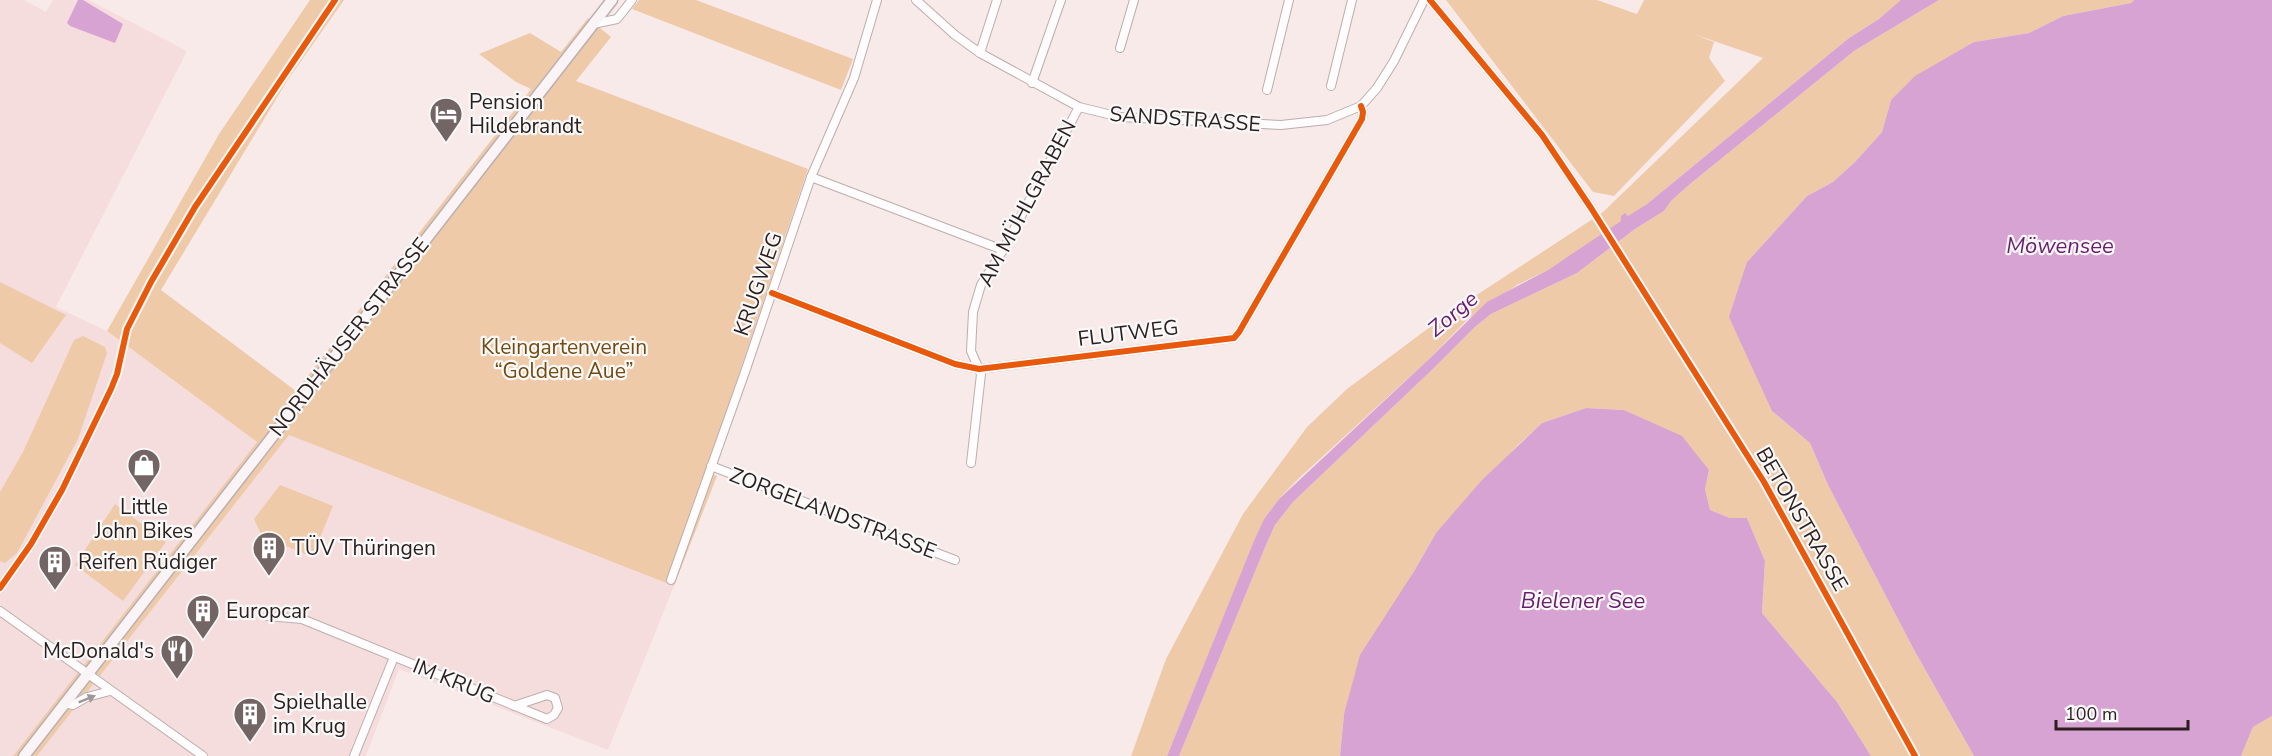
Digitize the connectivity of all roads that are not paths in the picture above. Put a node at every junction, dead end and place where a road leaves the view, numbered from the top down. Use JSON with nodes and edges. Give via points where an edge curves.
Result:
{"nodes":[{"id":1,"x":612,"y":0,"type":"edge"},
{"id":2,"x":632,"y":0,"type":"edge"},
{"id":3,"x":877,"y":0,"type":"edge"},
{"id":4,"x":916,"y":0,"type":"edge"},
{"id":5,"x":997,"y":0,"type":"edge"},
{"id":6,"x":1061,"y":0,"type":"edge"},
{"id":7,"x":1134,"y":0,"type":"edge"},
{"id":8,"x":1290,"y":0,"type":"edge"},
{"id":9,"x":1352,"y":0,"type":"edge"},
{"id":10,"x":1424,"y":0,"type":"edge"},
{"id":11,"x":1430,"y":0,"type":"edge"},
{"id":12,"x":593,"y":24,"type":"junction"},
{"id":13,"x":1120,"y":48,"type":"dead end"},
{"id":14,"x":980,"y":53,"type":"junction"},
{"id":15,"x":1032,"y":83,"type":"junction"},
{"id":16,"x":1331,"y":86,"type":"dead end"},
{"id":17,"x":1267,"y":90,"type":"dead end"},
{"id":18,"x":1361,"y":106,"type":"junction"},
{"id":19,"x":1079,"y":107,"type":"junction"},
{"id":20,"x":811,"y":177,"type":"junction"},
{"id":21,"x":1003,"y":250,"type":"junction"},
{"id":22,"x":772,"y":293,"type":"junction"},
{"id":23,"x":979,"y":369,"type":"junction"},
{"id":24,"x":111,"y":389,"type":"dead end"},
{"id":25,"x":971,"y":463,"type":"dead end"},
{"id":26,"x":711,"y":466,"type":"junction"},
{"id":27,"x":955,"y":560,"type":"dead end"},
{"id":28,"x":671,"y":580,"type":"dead end"},
{"id":29,"x":0,"y":588,"type":"edge"},
{"id":30,"x":0,"y":611,"type":"edge"},
{"id":31,"x":268,"y":616,"type":"dead end"},
{"id":32,"x":394,"y":657,"type":"junction"},
{"id":33,"x":87,"y":674,"type":"junction"},
{"id":34,"x":110,"y":691,"type":"junction"},
{"id":35,"x":65,"y":703,"type":"junction"},
{"id":36,"x":514,"y":706,"type":"junction"},
{"id":37,"x":24,"y":756,"type":"edge"},
{"id":38,"x":202,"y":756,"type":"edge"},
{"id":39,"x":354,"y":756,"type":"edge"},
{"id":40,"x":1915,"y":756,"type":"edge"}],
"edges":[{"from":1,"to":12,"type":"main road","name":"NORDHÄUSER STRASSE"},
{"from":2,"to":12,"type":"street","via":[[617,19]]},
{"from":3,"to":20,"type":"street","name":"KRUGWEG","via":[[854,78]]},
{"from":4,"to":14,"type":"street","name":"SANDSTRASSE"},
{"from":5,"to":14,"type":"street"},
{"from":6,"to":15,"type":"street"},
{"from":7,"to":13,"type":"street"},
{"from":8,"to":17,"type":"street"},
{"from":9,"to":16,"type":"street"},
{"from":10,"to":18,"type":"street","name":"SANDSTRASSE","via":[[1394,61]]},
{"from":11,"to":40,"type":"street","name":"BETONSTRASSE","via":[[1542,135],[1597,218],[1764,482]]},
{"from":12,"to":33,"type":"main road","name":"NORDHÄUSER STRASSE"},
{"from":14,"to":15,"type":"street","name":"SANDSTRASSE"},
{"from":15,"to":19,"type":"street","name":"SANDSTRASSE"},
{"from":18,"to":19,"type":"street","name":"SANDSTRASSE","via":[[1327,120],[1281,125],[1120,117]]},
{"from":18,"to":23,"type":"street","name":"FLUTWEG","via":[[1362,120],[1234,338]]},
{"from":19,"to":21,"type":"street","name":"AM MÜHLGRABEN"},
{"from":20,"to":21,"type":"street"},
{"from":20,"to":22,"type":"street","name":"KRUGWEG"},
{"from":21,"to":23,"type":"street","name":"AM MÜHLGRABEN","via":[[981,285],[974,312],[971,351]]},
{"from":22,"to":23,"type":"street","name":"FLUTWEG","via":[[955,364]]},
{"from":22,"to":26,"type":"street","name":"KRUGWEG"},
{"from":23,"to":25,"type":"street","name":"AM MÜHLGRABEN","via":[[981,382]]},
{"from":24,"to":29,"type":"street","via":[[62,490]]},
{"from":26,"to":27,"type":"street","name":"ZORGELANDSTRASSE"},
{"from":26,"to":28,"type":"street","name":"KRUGWEG"},
{"from":30,"to":33,"type":"street"},
{"from":31,"to":32,"type":"street","name":"IM KRUG","via":[[302,619]]},
{"from":32,"to":36,"type":"street","name":"IM KRUG"},
{"from":32,"to":39,"type":"street","name":"IM KRUG"},
{"from":33,"to":34,"type":"street"},
{"from":33,"to":35,"type":"main road","name":"NORDHÄUSER STRASSE"},
{"from":35,"to":34,"type":"street","one_way":true,"via":[[73,705]]},
{"from":34,"to":38,"type":"street"},
{"from":35,"to":37,"type":"main road","name":"NORDHÄUSER STRASSE"},
{"from":36,"to":36,"type":"street","name":"IM KRUG","via":[[547,719],[558,708],[555,698],[548,695]]}]}
